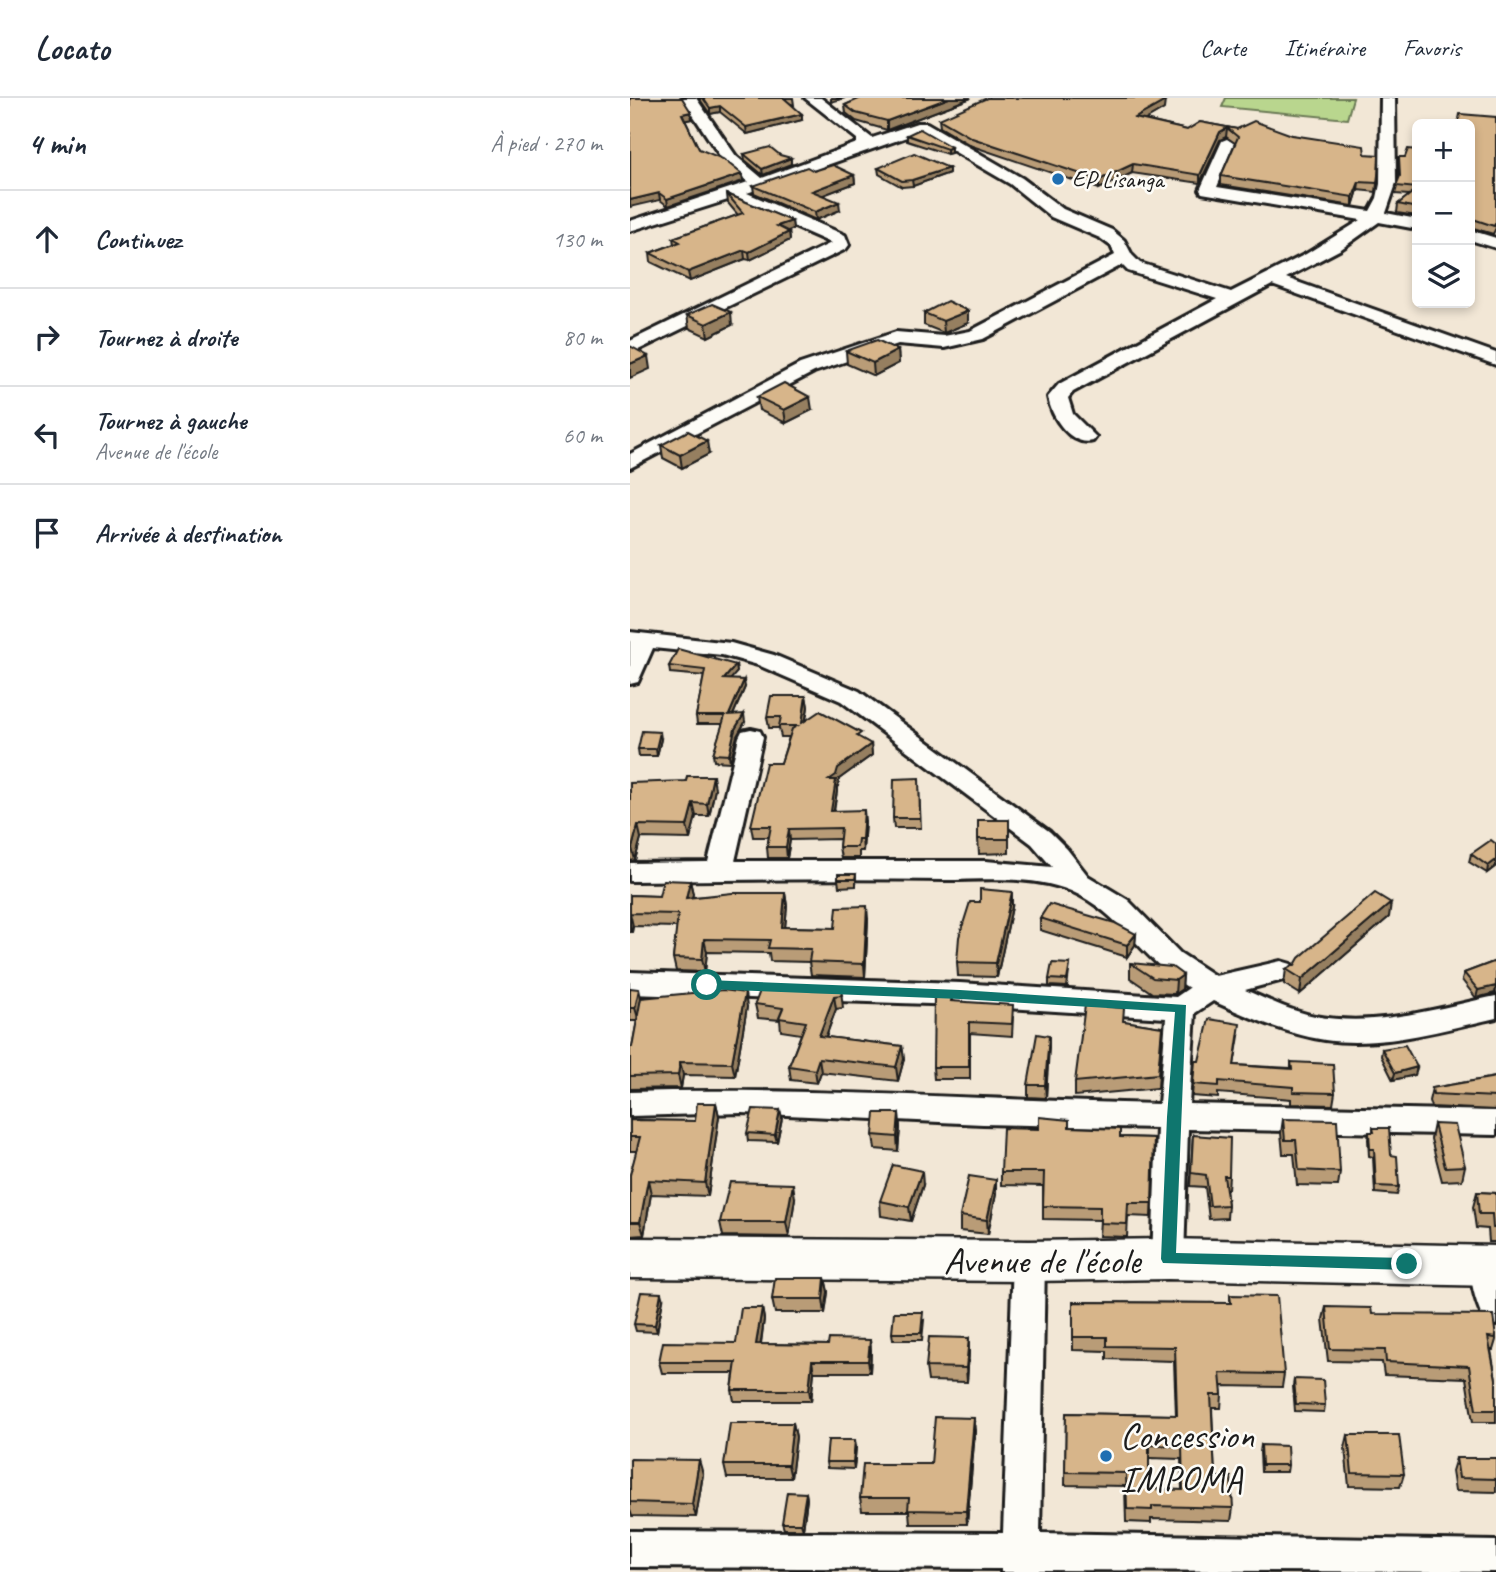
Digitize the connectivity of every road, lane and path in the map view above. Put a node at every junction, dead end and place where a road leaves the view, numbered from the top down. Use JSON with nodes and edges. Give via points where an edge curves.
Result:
{"nodes":[{"id":1,"x":689,"y":98,"type":"edge"},
{"id":2,"x":812,"y":98,"type":"edge"},
{"id":3,"x":1388,"y":98,"type":"edge"},
{"id":4,"x":945,"y":116,"type":"edge"},
{"id":5,"x":922,"y":126,"type":"junction"},
{"id":6,"x":868,"y":141,"type":"junction"},
{"id":7,"x":1227,"y":144,"type":"dead end"},
{"id":8,"x":760,"y":184,"type":"junction"},
{"id":9,"x":732,"y":193,"type":"junction"},
{"id":10,"x":1376,"y":216,"type":"junction"},
{"id":11,"x":1412,"y":223,"type":"edge"},
{"id":12,"x":630,"y":226,"type":"edge"},
{"id":13,"x":1475,"y":237,"type":"edge"},
{"id":14,"x":1496,"y":243,"type":"edge"},
{"id":15,"x":1124,"y":257,"type":"junction"},
{"id":16,"x":1271,"y":279,"type":"junction"},
{"id":17,"x":1232,"y":298,"type":"junction"},
{"id":18,"x":630,"y":348,"type":"edge"},
{"id":19,"x":1496,"y":359,"type":"edge"},
{"id":20,"x":1086,"y":437,"type":"dead end"},
{"id":21,"x":630,"y":462,"type":"edge"},
{"id":22,"x":637,"y":639,"type":"edge"},
{"id":23,"x":630,"y":677,"type":"edge"},
{"id":24,"x":751,"y":737,"type":"dead end"},
{"id":25,"x":719,"y":871,"type":"junction"},
{"id":26,"x":630,"y":872,"type":"edge"},
{"id":27,"x":1078,"y":883,"type":"junction"},
{"id":28,"x":1281,"y":971,"type":"dead end"},
{"id":29,"x":630,"y":983,"type":"edge"},
{"id":30,"x":1211,"y":988,"type":"junction"},
{"id":31,"x":1496,"y":1007,"type":"edge"},
{"id":32,"x":1181,"y":1008,"type":"junction"},
{"id":33,"x":630,"y":1104,"type":"edge"},
{"id":34,"x":1174,"y":1117,"type":"junction"},
{"id":35,"x":1496,"y":1123,"type":"edge"},
{"id":36,"x":630,"y":1258,"type":"edge"},
{"id":37,"x":1168,"y":1259,"type":"junction"},
{"id":38,"x":1029,"y":1261,"type":"junction"},
{"id":39,"x":1491,"y":1266,"type":"edge"},
{"id":40,"x":1496,"y":1310,"type":"edge"},
{"id":41,"x":630,"y":1549,"type":"edge"},
{"id":42,"x":1496,"y":1559,"type":"edge"},
{"id":43,"x":1020,"y":1561,"type":"edge"}],
"edges":[{"from":1,"to":8,"type":"street","via":[[730,159]]},
{"from":2,"to":6,"type":"street","via":[[837,109]]},
{"from":3,"to":10,"type":"street","via":[[1385,197]]},
{"from":4,"to":5,"type":"street"},
{"from":5,"to":6,"type":"street"},
{"from":5,"to":15,"type":"street","via":[[1016,181],[1057,213],[1106,234]]},
{"from":6,"to":8,"type":"street"},
{"from":7,"to":10,"type":"street","via":[[1208,190]]},
{"from":8,"to":9,"type":"street"},
{"from":9,"to":12,"type":"street"},
{"from":9,"to":18,"type":"street","via":[[839,239],[840,245]]},
{"from":10,"to":11,"type":"street"},
{"from":10,"to":16,"type":"street"},
{"from":13,"to":14,"type":"street"},
{"from":15,"to":17,"type":"street","via":[[1146,272]]},
{"from":15,"to":21,"type":"street","via":[[976,335],[944,342],[896,338],[807,368]]},
{"from":16,"to":17,"type":"street"},
{"from":16,"to":19,"type":"street"},
{"from":17,"to":20,"type":"street","via":[[1066,388],[1058,397],[1059,407],[1069,424]]},
{"from":22,"to":23,"type":"street"},
{"from":22,"to":27,"type":"street","via":[[723,648],[766,660],[850,696],[1041,838]]},
{"from":24,"to":25,"type":"street"},
{"from":25,"to":26,"type":"street"},
{"from":25,"to":27,"type":"street","via":[[977,871],[1029,873]]},
{"from":27,"to":30,"type":"street","via":[[1115,904],[1170,960]]},
{"from":28,"to":30,"type":"street"},
{"from":29,"to":32,"type":"street","via":[[960,994]]},
{"from":30,"to":31,"type":"street","via":[[1306,1025],[1340,1030],[1395,1027]]},
{"from":30,"to":32,"type":"street"},
{"from":32,"to":34,"type":"street"},
{"from":33,"to":34,"type":"street","via":[[742,1101]]},
{"from":34,"to":35,"type":"street"},
{"from":34,"to":37,"type":"street"},
{"from":36,"to":38,"type":"street","name":"Avenue de l'école"},
{"from":37,"to":38,"type":"street","name":"Avenue de l'école"},
{"from":37,"to":39,"type":"street","name":"Avenue de l'école"},
{"from":38,"to":43,"type":"street"},
{"from":39,"to":40,"type":"street"},
{"from":41,"to":43,"type":"street"},
{"from":42,"to":43,"type":"street"}]}
